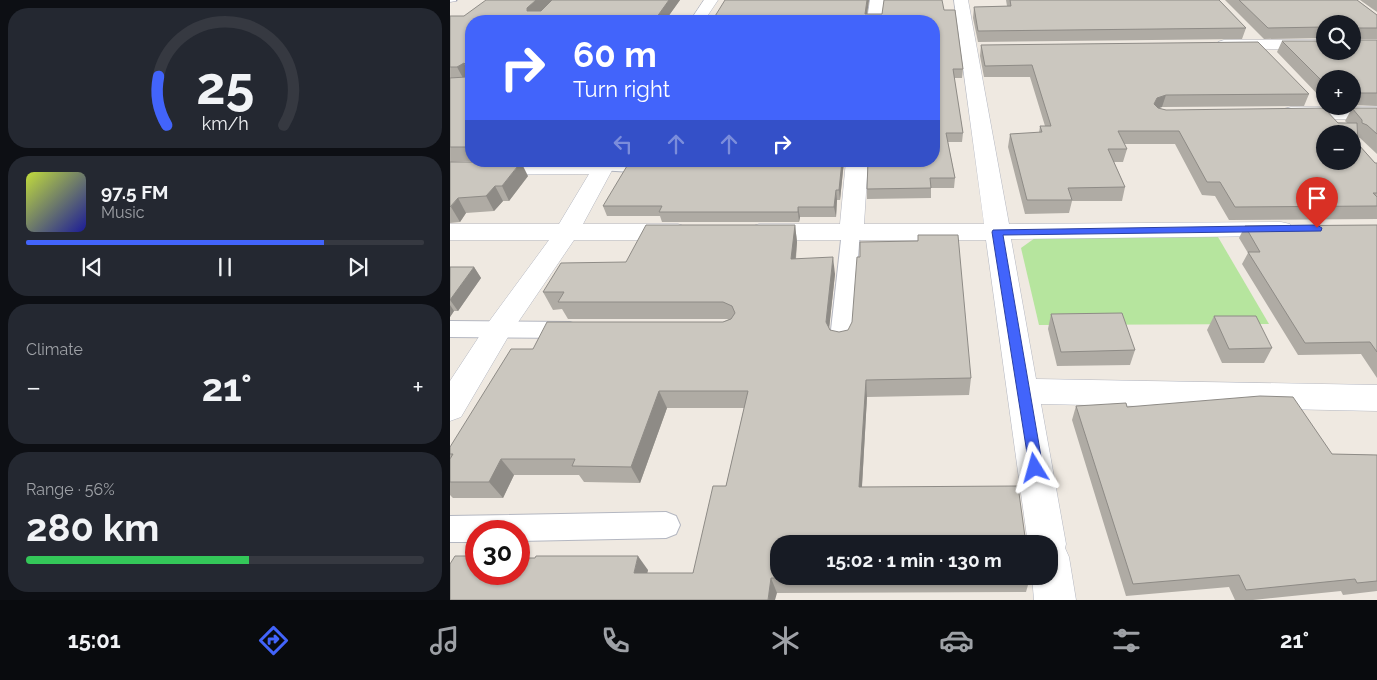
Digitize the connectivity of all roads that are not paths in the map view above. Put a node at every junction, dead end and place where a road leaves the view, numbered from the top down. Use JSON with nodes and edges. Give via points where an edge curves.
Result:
{"nodes":[{"id":1,"x":711,"y":0,"type":"edge"},
{"id":2,"x":877,"y":0,"type":"edge"},
{"id":3,"x":962,"y":0,"type":"edge"},
{"id":4,"x":701,"y":15,"type":"edge"},
{"id":5,"x":875,"y":15,"type":"edge"},
{"id":6,"x":1245,"y":32,"type":"edge"},
{"id":7,"x":1258,"y":44,"type":"junction"},
{"id":8,"x":1210,"y":45,"type":"edge"},
{"id":9,"x":1316,"y":45,"type":"edge"},
{"id":10,"x":1271,"y":58,"type":"edge"},
{"id":11,"x":1311,"y":99,"type":"dead end"},
{"id":12,"x":1377,"y":113,"type":"edge"},
{"id":13,"x":1272,"y":114,"type":"edge"},
{"id":14,"x":1331,"y":120,"type":"junction"},
{"id":15,"x":512,"y":167,"type":"edge"},
{"id":16,"x":603,"y":167,"type":"edge"},
{"id":17,"x":655,"y":167,"type":"edge"},
{"id":18,"x":856,"y":167,"type":"edge"},
{"id":19,"x":672,"y":168,"type":"edge"},
{"id":20,"x":450,"y":169,"type":"edge"},
{"id":21,"x":1307,"y":228,"type":"edge"},
{"id":22,"x":851,"y":231,"type":"junction"},
{"id":23,"x":450,"y":232,"type":"edge"},
{"id":24,"x":703,"y":232,"type":"edge"},
{"id":25,"x":733,"y":232,"type":"edge"},
{"id":26,"x":997,"y":232,"type":"junction"},
{"id":27,"x":566,"y":233,"type":"junction"},
{"id":28,"x":450,"y":330,"type":"edge"},
{"id":29,"x":498,"y":330,"type":"junction"},
{"id":30,"x":588,"y":330,"type":"edge"},
{"id":31,"x":841,"y":339,"type":"edge"},
{"id":32,"x":1024,"y":391,"type":"junction"},
{"id":33,"x":1377,"y":398,"type":"edge"},
{"id":34,"x":450,"y":408,"type":"edge"},
{"id":35,"x":666,"y":525,"type":"dead end"},
{"id":36,"x":450,"y":529,"type":"edge"},
{"id":37,"x":1046,"y":535,"type":"edge"},
{"id":38,"x":1053,"y":585,"type":"edge"},
{"id":39,"x":1055,"y":600,"type":"edge"}],
"edges":[{"from":1,"to":4,"type":"street"},
{"from":2,"to":5,"type":"street"},
{"from":3,"to":26,"type":"street","via":[[978,49]]},
{"from":6,"to":7,"type":"street"},
{"from":7,"to":8,"type":"street"},
{"from":7,"to":9,"type":"street"},
{"from":7,"to":10,"type":"street"},
{"from":11,"to":14,"type":"street"},
{"from":12,"to":14,"type":"street"},
{"from":13,"to":14,"type":"street"},
{"from":15,"to":20,"type":"street"},
{"from":16,"to":27,"type":"street"},
{"from":17,"to":19,"type":"lane"},
{"from":18,"to":22,"type":"street"},
{"from":21,"to":26,"type":"street"},
{"from":22,"to":25,"type":"street"},
{"from":22,"to":26,"type":"street"},
{"from":22,"to":31,"type":"lane"},
{"from":23,"to":27,"type":"street"},
{"from":24,"to":27,"type":"street"},
{"from":26,"to":32,"type":"street"},
{"from":27,"to":29,"type":"street"},
{"from":28,"to":29,"type":"lane"},
{"from":29,"to":30,"type":"lane"},
{"from":29,"to":34,"type":"street"},
{"from":32,"to":33,"type":"street"},
{"from":32,"to":37,"type":"street"},
{"from":35,"to":36,"type":"lane"},
{"from":38,"to":39,"type":"street"}]}
